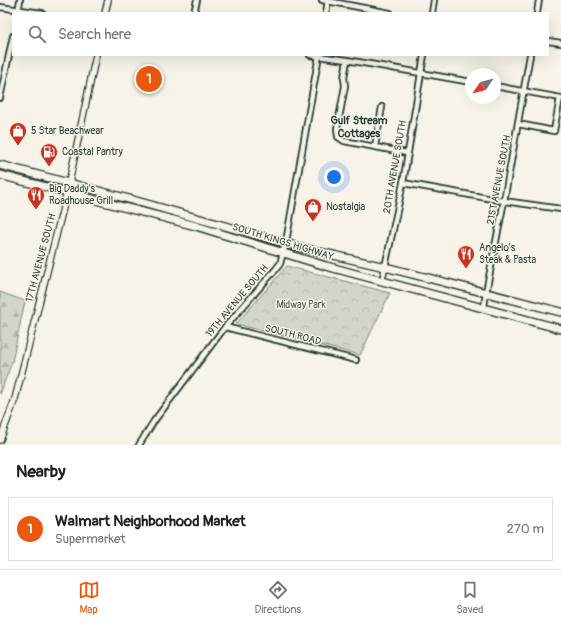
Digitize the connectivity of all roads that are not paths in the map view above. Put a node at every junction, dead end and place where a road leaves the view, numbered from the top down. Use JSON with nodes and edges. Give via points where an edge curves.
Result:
{"nodes":[{"id":1,"x":20,"y":0,"type":"edge"},
{"id":2,"x":108,"y":0,"type":"edge"},
{"id":3,"x":198,"y":0,"type":"edge"},
{"id":4,"x":322,"y":0,"type":"edge"},
{"id":5,"x":434,"y":0,"type":"edge"},
{"id":6,"x":539,"y":0,"type":"edge"},
{"id":7,"x":328,"y":1,"type":"edge"},
{"id":8,"x":0,"y":7,"type":"edge"},
{"id":9,"x":18,"y":11,"type":"edge"},
{"id":10,"x":30,"y":12,"type":"edge"},
{"id":11,"x":105,"y":12,"type":"edge"},
{"id":12,"x":194,"y":12,"type":"edge"},
{"id":13,"x":326,"y":12,"type":"edge"},
{"id":14,"x":385,"y":12,"type":"edge"},
{"id":15,"x":432,"y":12,"type":"edge"},
{"id":16,"x":537,"y":12,"type":"edge"},
{"id":17,"x":12,"y":41,"type":"edge"},
{"id":18,"x":549,"y":41,"type":"edge"},
{"id":19,"x":561,"y":43,"type":"edge"},
{"id":20,"x":96,"y":56,"type":"edge"},
{"id":21,"x":319,"y":56,"type":"edge"},
{"id":22,"x":424,"y":56,"type":"edge"},
{"id":23,"x":530,"y":56,"type":"edge"},
{"id":24,"x":347,"y":60,"type":"junction"},
{"id":25,"x":420,"y":73,"type":"junction"},
{"id":26,"x":465,"y":81,"type":"edge"},
{"id":27,"x":501,"y":87,"type":"edge"},
{"id":28,"x":524,"y":91,"type":"junction"},
{"id":29,"x":0,"y":98,"type":"edge"},
{"id":30,"x":560,"y":98,"type":"edge"},
{"id":31,"x":382,"y":107,"type":"dead end"},
{"id":32,"x":518,"y":124,"type":"junction"},
{"id":33,"x":375,"y":146,"type":"junction"},
{"id":34,"x":407,"y":153,"type":"junction"},
{"id":35,"x":0,"y":165,"type":"edge"},
{"id":36,"x":0,"y":175,"type":"edge"},
{"id":37,"x":69,"y":183,"type":"junction"},
{"id":38,"x":403,"y":183,"type":"junction"},
{"id":39,"x":67,"y":192,"type":"junction"},
{"id":40,"x":504,"y":201,"type":"junction"},
{"id":41,"x":561,"y":209,"type":"edge"},
{"id":42,"x":286,"y":242,"type":"junction"},
{"id":43,"x":282,"y":252,"type":"junction"},
{"id":44,"x":385,"y":267,"type":"junction"},
{"id":45,"x":382,"y":281,"type":"junction"},
{"id":46,"x":486,"y":292,"type":"junction"},
{"id":47,"x":484,"y":308,"type":"junction"},
{"id":48,"x":561,"y":311,"type":"edge"},
{"id":49,"x":224,"y":327,"type":"junction"},
{"id":50,"x":561,"y":329,"type":"edge"},
{"id":51,"x":356,"y":360,"type":"dead end"},
{"id":52,"x":0,"y":440,"type":"edge"},
{"id":53,"x":139,"y":445,"type":"edge"}],
"edges":[{"from":1,"to":9,"type":"street"},
{"from":2,"to":11,"type":"street"},
{"from":3,"to":12,"type":"street"},
{"from":4,"to":7,"type":"street"},
{"from":5,"to":15,"type":"street"},
{"from":6,"to":16,"type":"street"},
{"from":7,"to":13,"type":"street"},
{"from":7,"to":14,"type":"street"},
{"from":8,"to":9,"type":"street"},
{"from":9,"to":10,"type":"street"},
{"from":17,"to":29,"type":"street"},
{"from":18,"to":19,"type":"street"},
{"from":20,"to":37,"type":"street","name":"17TH AVENUE SOUTH"},
{"from":21,"to":24,"type":"street"},
{"from":21,"to":42,"type":"street","name":"19TH AVENUE SOUTH"},
{"from":22,"to":25,"type":"street","name":"20TH AVENUE SOUTH"},
{"from":23,"to":28,"type":"street","name":"21ST AVENUE SOUTH"},
{"from":24,"to":25,"type":"street"},
{"from":24,"to":33,"type":"street","via":[[337,134],[344,141]]},
{"from":25,"to":26,"type":"street"},
{"from":25,"to":34,"type":"street","name":"20TH AVENUE SOUTH"},
{"from":27,"to":28,"type":"street"},
{"from":28,"to":30,"type":"street"},
{"from":28,"to":32,"type":"street","name":"21ST AVENUE SOUTH"},
{"from":30,"to":32,"type":"street","via":[[554,131]]},
{"from":31,"to":33,"type":"street"},
{"from":32,"to":40,"type":"street","name":"21ST AVENUE SOUTH"},
{"from":33,"to":34,"type":"street"},
{"from":34,"to":38,"type":"street","name":"20TH AVENUE SOUTH"},
{"from":35,"to":37,"type":"main road","name":"SOUTH KINGS HIGHWAY"},
{"from":36,"to":39,"type":"main road","name":"SOUTH KINGS HIGHWAY"},
{"from":37,"to":39,"type":"street","name":"17TH AVENUE SOUTH"},
{"from":37,"to":42,"type":"main road","name":"SOUTH KINGS HIGHWAY"},
{"from":38,"to":40,"type":"street"},
{"from":38,"to":44,"type":"street","name":"20TH AVENUE SOUTH"},
{"from":39,"to":43,"type":"main road","name":"SOUTH KINGS HIGHWAY"},
{"from":39,"to":52,"type":"street","name":"17TH AVENUE SOUTH","via":[[15,399]]},
{"from":40,"to":41,"type":"street"},
{"from":40,"to":46,"type":"street","name":"21ST AVENUE SOUTH"},
{"from":42,"to":43,"type":"street","name":"19TH AVENUE SOUTH"},
{"from":42,"to":44,"type":"main road","name":"SOUTH KINGS HIGHWAY"},
{"from":43,"to":45,"type":"main road","name":"SOUTH KINGS HIGHWAY"},
{"from":43,"to":49,"type":"street","name":"19TH AVENUE SOUTH","via":[[280,264]]},
{"from":44,"to":45,"type":"street","name":"20TH AVENUE SOUTH"},
{"from":44,"to":46,"type":"main road","name":"SOUTH KINGS HIGHWAY"},
{"from":45,"to":47,"type":"main road","name":"SOUTH KINGS HIGHWAY"},
{"from":46,"to":47,"type":"street","name":"21ST AVENUE SOUTH"},
{"from":46,"to":48,"type":"main road","name":"SOUTH KINGS HIGHWAY"},
{"from":47,"to":50,"type":"main road","name":"SOUTH KINGS HIGHWAY"},
{"from":49,"to":51,"type":"street","name":"SOUTH ROAD"},
{"from":49,"to":53,"type":"street","name":"19TH AVENUE SOUTH"}]}
